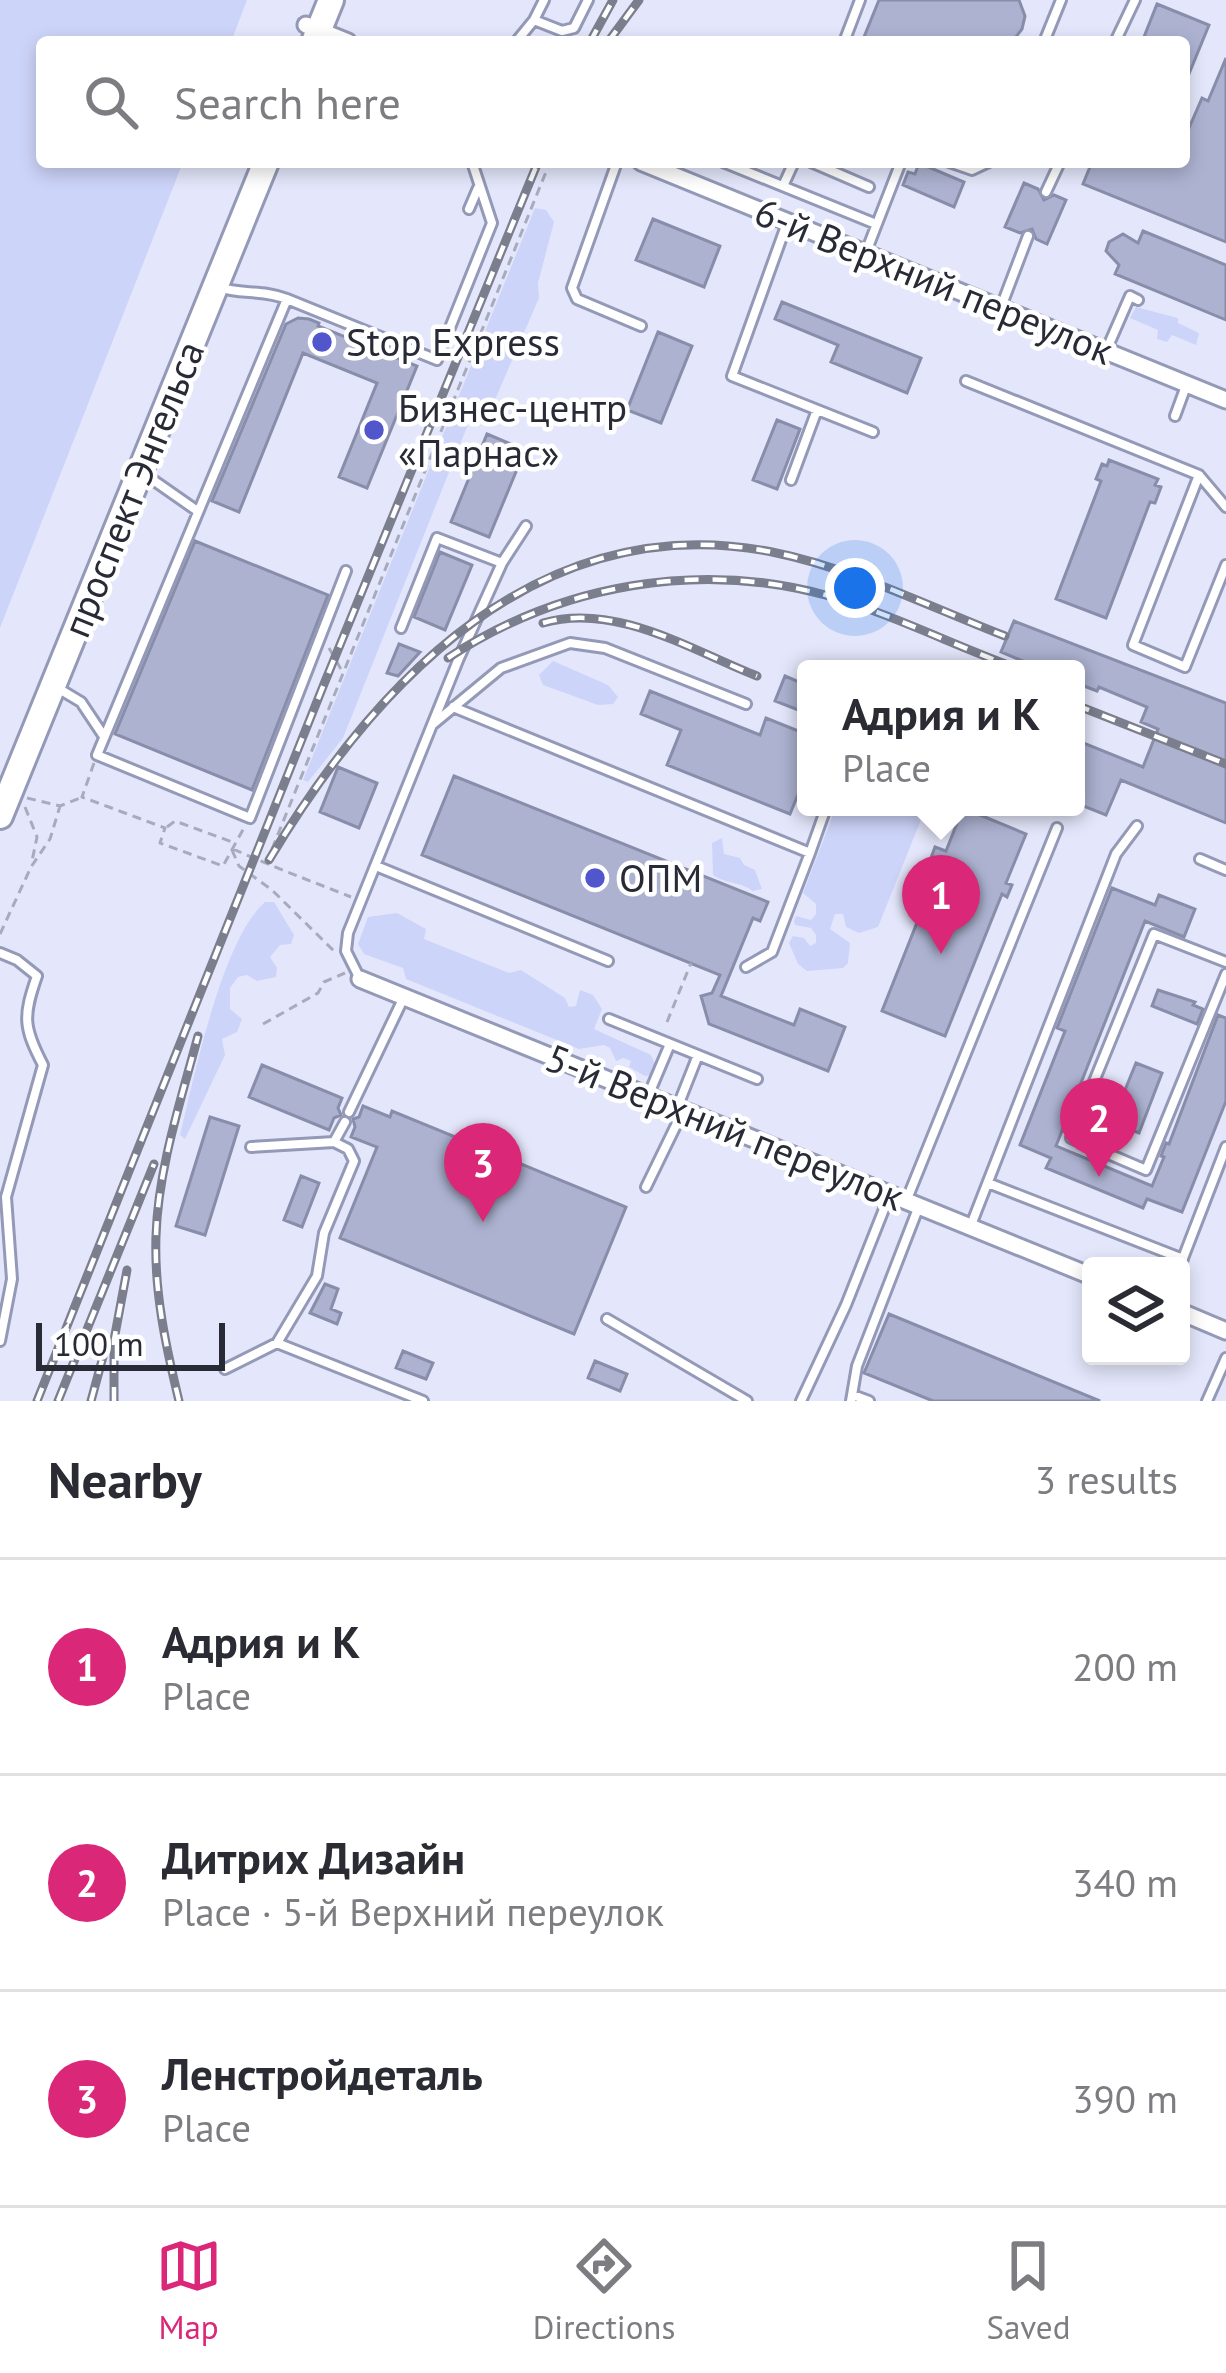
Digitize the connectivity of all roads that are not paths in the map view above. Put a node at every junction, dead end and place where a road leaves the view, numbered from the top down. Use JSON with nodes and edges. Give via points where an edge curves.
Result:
{"nodes":[{"id":1,"x":316,"y":0,"type":"edge"},
{"id":2,"x":332,"y":0,"type":"edge"},
{"id":3,"x":544,"y":0,"type":"edge"},
{"id":4,"x":588,"y":0,"type":"edge"},
{"id":5,"x":860,"y":0,"type":"edge"},
{"id":6,"x":1060,"y":0,"type":"edge"},
{"id":7,"x":1135,"y":0,"type":"edge"},
{"id":8,"x":534,"y":20,"type":"junction"},
{"id":9,"x":310,"y":35,"type":"edge"},
{"id":10,"x":521,"y":36,"type":"edge"},
{"id":11,"x":846,"y":36,"type":"edge"},
{"id":12,"x":1046,"y":36,"type":"edge"},
{"id":13,"x":1118,"y":36,"type":"edge"},
{"id":14,"x":248,"y":168,"type":"edge"},
{"id":15,"x":264,"y":168,"type":"edge"},
{"id":16,"x":473,"y":168,"type":"edge"},
{"id":17,"x":615,"y":168,"type":"edge"},
{"id":18,"x":656,"y":168,"type":"edge"},
{"id":19,"x":738,"y":168,"type":"edge"},
{"id":20,"x":791,"y":168,"type":"edge"},
{"id":21,"x":825,"y":168,"type":"edge"},
{"id":22,"x":899,"y":168,"type":"edge"},
{"id":23,"x":1057,"y":168,"type":"edge"},
{"id":24,"x":783,"y":186,"type":"junction"},
{"id":25,"x":478,"y":187,"type":"junction"},
{"id":26,"x":869,"y":187,"type":"dead end"},
{"id":27,"x":1046,"y":192,"type":"dead end"},
{"id":28,"x":469,"y":209,"type":"dead end"},
{"id":29,"x":788,"y":222,"type":"junction"},
{"id":30,"x":876,"y":224,"type":"junction"},
{"id":31,"x":1028,"y":236,"type":"dead end"},
{"id":32,"x":865,"y":253,"type":"junction"},
{"id":33,"x":216,"y":285,"type":"junction"},
{"id":34,"x":287,"y":298,"type":"junction"},
{"id":35,"x":1138,"y":300,"type":"dead end"},
{"id":36,"x":1000,"y":308,"type":"junction"},
{"id":37,"x":641,"y":326,"type":"dead end"},
{"id":38,"x":1106,"y":351,"type":"junction"},
{"id":39,"x":966,"y":381,"type":"dead end"},
{"id":40,"x":1186,"y":384,"type":"junction"},
{"id":41,"x":1226,"y":400,"type":"edge"},
{"id":42,"x":818,"y":410,"type":"junction"},
{"id":43,"x":1175,"y":416,"type":"dead end"},
{"id":44,"x":873,"y":432,"type":"dead end"},
{"id":45,"x":140,"y":472,"type":"junction"},
{"id":46,"x":1199,"y":475,"type":"junction"},
{"id":47,"x":791,"y":480,"type":"dead end"},
{"id":48,"x":1226,"y":507,"type":"edge"},
{"id":49,"x":196,"y":510,"type":"junction"},
{"id":50,"x":526,"y":526,"type":"dead end"},
{"id":51,"x":502,"y":563,"type":"junction"},
{"id":52,"x":1226,"y":565,"type":"edge"},
{"id":53,"x":346,"y":571,"type":"dead end"},
{"id":54,"x":401,"y":628,"type":"dead end"},
{"id":55,"x":53,"y":686,"type":"junction"},
{"id":56,"x":746,"y":704,"type":"dead end"},
{"id":57,"x":453,"y":707,"type":"junction"},
{"id":58,"x":431,"y":726,"type":"junction"},
{"id":59,"x":104,"y":736,"type":"junction"},
{"id":60,"x":0,"y":779,"type":"edge"},
{"id":61,"x":0,"y":816,"type":"edge"},
{"id":62,"x":823,"y":816,"type":"edge"},
{"id":63,"x":1137,"y":826,"type":"dead end"},
{"id":64,"x":1057,"y":828,"type":"dead end"},
{"id":65,"x":810,"y":853,"type":"junction"},
{"id":66,"x":1200,"y":860,"type":"dead end"},
{"id":67,"x":376,"y":866,"type":"junction"},
{"id":68,"x":1226,"y":870,"type":"edge"},
{"id":69,"x":354,"y":880,"type":"dead end"},
{"id":70,"x":368,"y":885,"type":"junction"},
{"id":71,"x":0,"y":952,"type":"edge"},
{"id":72,"x":608,"y":961,"type":"dead end"},
{"id":73,"x":1226,"y":962,"type":"edge"},
{"id":74,"x":746,"y":967,"type":"dead end"},
{"id":75,"x":354,"y":970,"type":"joint"},
{"id":76,"x":1226,"y":974,"type":"edge"},
{"id":77,"x":404,"y":997,"type":"junction"},
{"id":78,"x":609,"y":1019,"type":"dead end"},
{"id":79,"x":670,"y":1044,"type":"junction"},
{"id":80,"x":698,"y":1055,"type":"junction"},
{"id":81,"x":758,"y":1079,"type":"dead end"},
{"id":82,"x":648,"y":1096,"type":"junction"},
{"id":83,"x":680,"y":1109,"type":"junction"},
{"id":84,"x":334,"y":1142,"type":"junction"},
{"id":85,"x":250,"y":1147,"type":"dead end"},
{"id":86,"x":1226,"y":1147,"type":"edge"},
{"id":87,"x":988,"y":1184,"type":"junction"},
{"id":88,"x":646,"y":1187,"type":"dead end"},
{"id":89,"x":890,"y":1194,"type":"junction"},
{"id":90,"x":913,"y":1203,"type":"junction"},
{"id":91,"x":970,"y":1227,"type":"junction"},
{"id":92,"x":1166,"y":1257,"type":"edge"},
{"id":93,"x":1183,"y":1257,"type":"edge"},
{"id":94,"x":1082,"y":1272,"type":"edge"},
{"id":95,"x":1190,"y":1316,"type":"edge"},
{"id":96,"x":607,"y":1319,"type":"dead end"},
{"id":97,"x":1226,"y":1330,"type":"edge"},
{"id":98,"x":0,"y":1340,"type":"edge"},
{"id":99,"x":277,"y":1343,"type":"junction"},
{"id":100,"x":1226,"y":1358,"type":"edge"},
{"id":101,"x":225,"y":1369,"type":"dead end"},
{"id":102,"x":852,"y":1398,"type":"edge"},
{"id":103,"x":423,"y":1401,"type":"edge"},
{"id":104,"x":748,"y":1401,"type":"edge"},
{"id":105,"x":801,"y":1401,"type":"edge"},
{"id":106,"x":869,"y":1401,"type":"edge"},
{"id":107,"x":1208,"y":1401,"type":"edge"}],
"edges":[{"from":1,"to":9,"type":"main road"},
{"from":2,"to":9,"type":"main road"},
{"from":3,"to":8,"type":"lane"},
{"from":4,"to":8,"type":"lane","via":[[569,31]]},
{"from":5,"to":11,"type":"lane"},
{"from":6,"to":12,"type":"lane"},
{"from":7,"to":13,"type":"lane"},
{"from":8,"to":10,"type":"lane"},
{"from":14,"to":60,"type":"main road","name":"проспект Энгельса"},
{"from":15,"to":33,"type":"main road","name":"проспект Энгельса"},
{"from":16,"to":25,"type":"lane"},
{"from":17,"to":37,"type":"lane","via":[[572,288],[577,299]]},
{"from":18,"to":29,"type":"street","name":"6-й Верхний переулок"},
{"from":19,"to":24,"type":"lane"},
{"from":20,"to":24,"type":"lane"},
{"from":21,"to":26,"type":"lane"},
{"from":22,"to":30,"type":"lane"},
{"from":23,"to":27,"type":"lane"},
{"from":24,"to":30,"type":"lane"},
{"from":25,"to":28,"type":"lane"},
{"from":25,"to":34,"type":"lane","via":[[493,223],[437,360]]},
{"from":29,"to":32,"type":"street","name":"6-й Верхний переулок"},
{"from":29,"to":42,"type":"lane","via":[[732,376]]},
{"from":30,"to":32,"type":"lane"},
{"from":31,"to":36,"type":"lane"},
{"from":32,"to":36,"type":"street","name":"6-й Верхний переулок"},
{"from":33,"to":34,"type":"lane"},
{"from":33,"to":45,"type":"main road","name":"проспект Энгельса"},
{"from":34,"to":49,"type":"lane"},
{"from":35,"to":38,"type":"lane","via":[[1130,296]]},
{"from":36,"to":38,"type":"street","name":"6-й Верхний переулок"},
{"from":38,"to":40,"type":"street","name":"6-й Верхний переулок"},
{"from":39,"to":46,"type":"lane"},
{"from":40,"to":41,"type":"street","name":"6-й Верхний переулок"},
{"from":40,"to":43,"type":"lane"},
{"from":42,"to":44,"type":"lane"},
{"from":42,"to":47,"type":"lane"},
{"from":45,"to":49,"type":"lane"},
{"from":45,"to":55,"type":"main road","name":"проспект Энгельса"},
{"from":46,"to":48,"type":"lane"},
{"from":46,"to":52,"type":"lane","via":[[1133,645],[1185,667]]},
{"from":49,"to":59,"type":"lane"},
{"from":50,"to":51,"type":"lane"},
{"from":51,"to":54,"type":"lane","via":[[436,538]]},
{"from":51,"to":58,"type":"lane"},
{"from":53,"to":59,"type":"lane","via":[[250,818],[97,755]]},
{"from":55,"to":59,"type":"lane","via":[[81,702]]},
{"from":55,"to":61,"type":"main road","name":"проспект Энгельса"},
{"from":56,"to":57,"type":"lane","via":[[605,648],[570,643],[500,668]]},
{"from":57,"to":58,"type":"lane"},
{"from":57,"to":65,"type":"lane"},
{"from":58,"to":67,"type":"lane"},
{"from":62,"to":65,"type":"lane"},
{"from":63,"to":87,"type":"lane","via":[[1116,854]]},
{"from":64,"to":90,"type":"lane"},
{"from":65,"to":74,"type":"lane","via":[[772,952]]},
{"from":66,"to":68,"type":"lane"},
{"from":67,"to":70,"type":"lane"},
{"from":67,"to":72,"type":"lane"},
{"from":69,"to":70,"type":"lane"},
{"from":70,"to":75,"type":"lane","via":[[346,941]]},
{"from":71,"to":98,"type":"lane","via":[[38,976],[25,1031],[43,1065],[6,1197],[12,1279]]},
{"from":73,"to":76,"type":"lane","via":[[1154,934],[1071,1138],[1146,1170]]},
{"from":75,"to":77,"type":"street","name":"5-й Верхний переулок"},
{"from":77,"to":82,"type":"street","name":"5-й Верхний переулок"},
{"from":77,"to":84,"type":"lane"},
{"from":78,"to":79,"type":"lane"},
{"from":79,"to":80,"type":"lane"},
{"from":79,"to":82,"type":"lane"},
{"from":80,"to":81,"type":"lane"},
{"from":80,"to":83,"type":"lane"},
{"from":82,"to":83,"type":"street","name":"5-й Верхний переулок"},
{"from":83,"to":88,"type":"lane"},
{"from":83,"to":89,"type":"street","name":"5-й Верхний переулок"},
{"from":84,"to":85,"type":"lane"},
{"from":84,"to":99,"type":"lane","via":[[354,1161],[324,1233],[317,1276]]},
{"from":86,"to":93,"type":"lane"},
{"from":87,"to":91,"type":"lane"},
{"from":87,"to":92,"type":"lane"},
{"from":89,"to":90,"type":"street","name":"5-й Верхний переулок"},
{"from":89,"to":105,"type":"lane"},
{"from":90,"to":91,"type":"street","name":"5-й Верхний переулок"},
{"from":90,"to":102,"type":"lane"},
{"from":91,"to":94,"type":"street","name":"5-й Верхний переулок"},
{"from":95,"to":97,"type":"street"},
{"from":96,"to":104,"type":"lane"},
{"from":99,"to":101,"type":"lane"},
{"from":99,"to":103,"type":"lane"},
{"from":100,"to":107,"type":"lane"},
{"from":102,"to":106,"type":"lane"}]}
